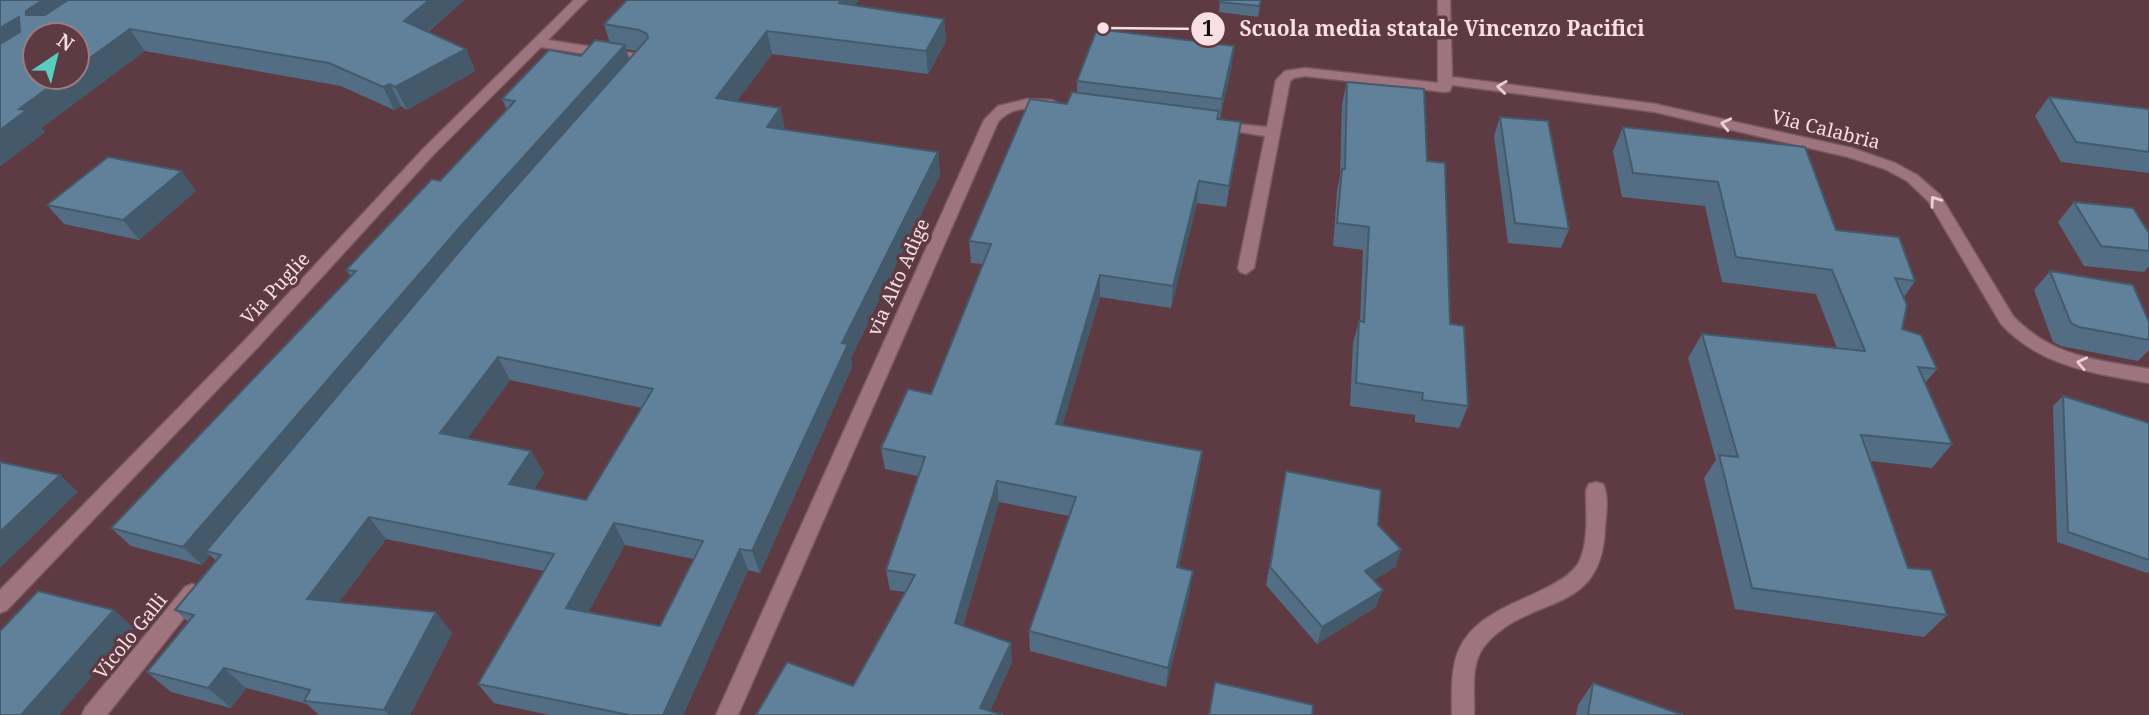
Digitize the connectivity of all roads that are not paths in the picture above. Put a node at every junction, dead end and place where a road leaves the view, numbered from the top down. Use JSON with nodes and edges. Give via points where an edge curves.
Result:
{"nodes":[{"id":1,"x":581,"y":0,"type":"edge"},
{"id":2,"x":1444,"y":0,"type":"edge"},
{"id":3,"x":538,"y":43,"type":"junction"},
{"id":4,"x":629,"y":79,"type":"edge"},
{"id":5,"x":1445,"y":84,"type":"junction"},
{"id":6,"x":1068,"y":106,"type":"edge"},
{"id":7,"x":1203,"y":123,"type":"edge"},
{"id":8,"x":1271,"y":132,"type":"junction"},
{"id":9,"x":1246,"y":268,"type":"dead end"},
{"id":10,"x":2149,"y":376,"type":"edge"},
{"id":11,"x":1596,"y":490,"type":"dead end"},
{"id":12,"x":205,"y":578,"type":"edge"},
{"id":13,"x":0,"y":604,"type":"edge"},
{"id":14,"x":93,"y":715,"type":"edge"},
{"id":15,"x":727,"y":715,"type":"edge"},
{"id":16,"x":1463,"y":715,"type":"edge"}],
"edges":[{"from":1,"to":3,"type":"street","name":"Via Puglie"},
{"from":2,"to":5,"type":"street"},
{"from":3,"to":4,"type":"street","via":[[646,59]]},
{"from":3,"to":13,"type":"street","name":"Via Puglie","via":[[429,151],[252,343]]},
{"from":5,"to":8,"type":"street","name":"Via Calabria","via":[[1295,72],[1281,83]]},
{"from":10,"to":5,"type":"street","name":"Via Calabria","one_way":true,"via":[[2065,359],[2023,338],[2007,320],[1935,199],[1912,178],[1882,163],[1644,106]]},
{"from":6,"to":15,"type":"street","name":"via Alto Adige","via":[[1015,105],[991,120]]},
{"from":7,"to":8,"type":"street"},
{"from":8,"to":9,"type":"street","name":"Via Calabria"},
{"from":11,"to":16,"type":"street","via":[[1588,566],[1570,584],[1500,620],[1475,640],[1466,660]]},
{"from":12,"to":14,"type":"street","name":"Vicolo Galli"}]}
